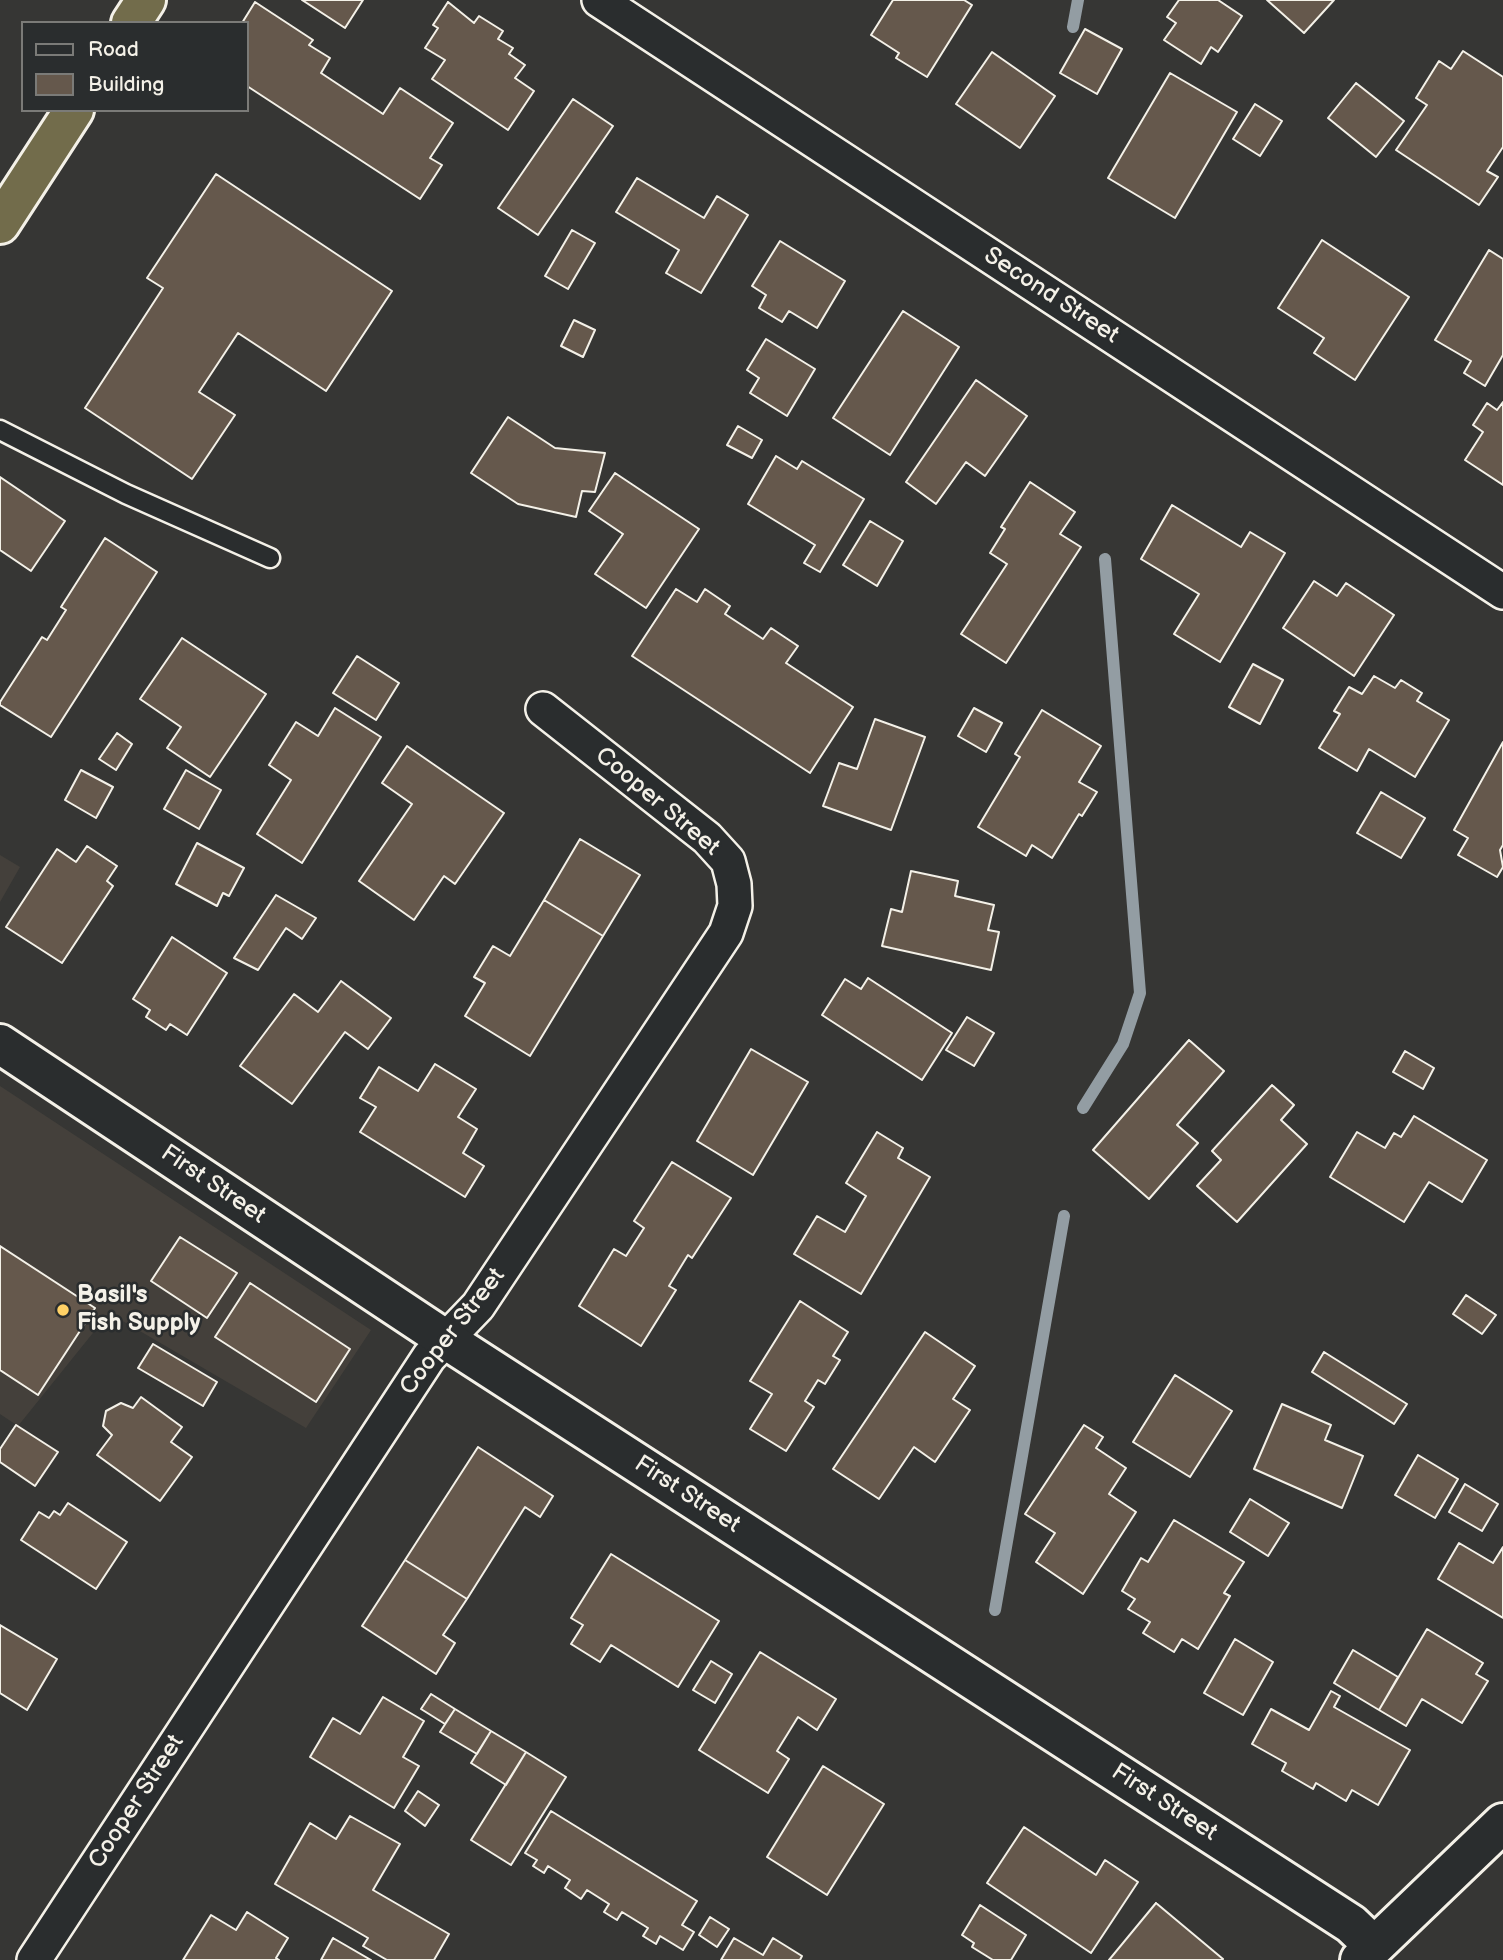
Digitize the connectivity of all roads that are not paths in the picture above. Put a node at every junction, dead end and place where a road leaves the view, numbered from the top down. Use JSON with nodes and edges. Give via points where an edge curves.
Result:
{"nodes":[{"id":1,"x":146,"y":0,"type":"edge"},
{"id":2,"x":599,"y":0,"type":"edge"},
{"id":3,"x":132,"y":21,"type":"edge"},
{"id":4,"x":73,"y":112,"type":"edge"},
{"id":5,"x":0,"y":224,"type":"edge"},
{"id":6,"x":0,"y":430,"type":"edge"},
{"id":7,"x":270,"y":558,"type":"dead end"},
{"id":8,"x":1503,"y":592,"type":"edge"},
{"id":9,"x":543,"y":709,"type":"dead end"},
{"id":10,"x":0,"y":1044,"type":"edge"},
{"id":11,"x":445,"y":1339,"type":"junction"},
{"id":12,"x":1503,"y":1823,"type":"edge"},
{"id":13,"x":1367,"y":1953,"type":"edge"},
{"id":14,"x":34,"y":1960,"type":"edge"}],
"edges":[{"from":1,"to":3,"type":"highway"},
{"from":2,"to":8,"type":"street","name":"Second Street"},
{"from":4,"to":5,"type":"highway"},
{"from":6,"to":7,"type":"lane","via":[[126,494]]},
{"from":9,"to":11,"type":"street","name":"Cooper Street","via":[[707,838],[727,861],[735,906],[726,933],[487,1293]]},
{"from":10,"to":11,"type":"street","name":"First Street"},
{"from":11,"to":13,"type":"street","name":"First Street","via":[[1351,1924]]},
{"from":11,"to":14,"type":"street","name":"Cooper Street"},
{"from":12,"to":13,"type":"street"}]}
